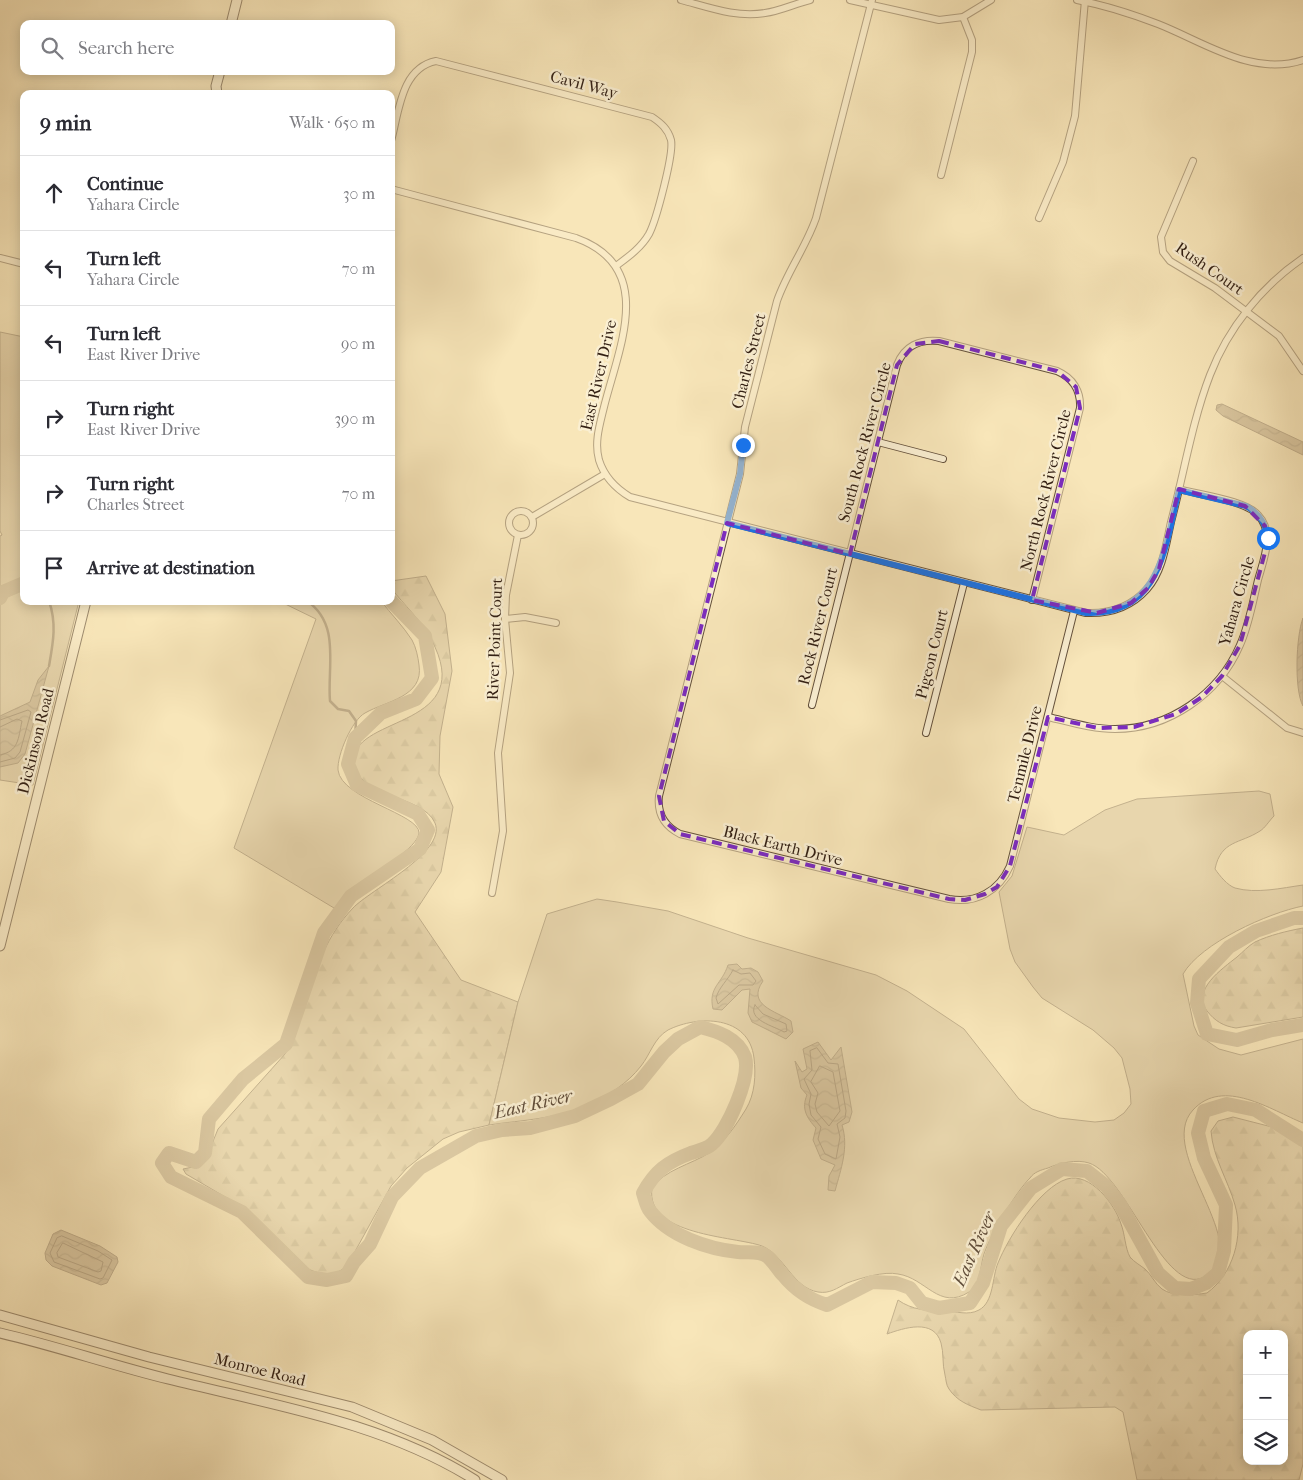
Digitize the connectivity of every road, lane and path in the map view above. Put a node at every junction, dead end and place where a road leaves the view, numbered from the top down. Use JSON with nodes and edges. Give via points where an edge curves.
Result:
{"nodes":[{"id":1,"x":237,"y":0,"type":"edge"},
{"id":2,"x":681,"y":0,"type":"edge"},
{"id":3,"x":810,"y":0,"type":"edge"},
{"id":4,"x":850,"y":0,"type":"edge"},
{"id":5,"x":990,"y":0,"type":"edge"},
{"id":6,"x":1077,"y":0,"type":"edge"},
{"id":7,"x":1085,"y":1,"type":"edge"},
{"id":8,"x":871,"y":2,"type":"edge"},
{"id":9,"x":963,"y":16,"type":"junction"},
{"id":10,"x":232,"y":20,"type":"edge"},
{"id":11,"x":1303,"y":60,"type":"edge"},
{"id":12,"x":219,"y":75,"type":"edge"},
{"id":13,"x":216,"y":90,"type":"edge"},
{"id":14,"x":395,"y":128,"type":"edge"},
{"id":15,"x":1193,"y":161,"type":"dead end"},
{"id":16,"x":942,"y":175,"type":"dead end"},
{"id":17,"x":395,"y":190,"type":"edge"},
{"id":18,"x":1040,"y":218,"type":"dead end"},
{"id":19,"x":0,"y":258,"type":"edge"},
{"id":20,"x":1303,"y":258,"type":"edge"},
{"id":21,"x":20,"y":263,"type":"edge"},
{"id":22,"x":616,"y":266,"type":"junction"},
{"id":23,"x":1246,"y":311,"type":"junction"},
{"id":24,"x":915,"y":344,"type":"joint"},
{"id":25,"x":1303,"y":371,"type":"edge"},
{"id":26,"x":878,"y":442,"type":"junction"},
{"id":27,"x":943,"y":459,"type":"dead end"},
{"id":28,"x":605,"y":474,"type":"junction"},
{"id":29,"x":1179,"y":490,"type":"junction"},
{"id":30,"x":532,"y":517,"type":"junction"},
{"id":31,"x":727,"y":523,"type":"junction"},
{"id":32,"x":518,"y":535,"type":"junction"},
{"id":33,"x":850,"y":554,"type":"junction"},
{"id":34,"x":964,"y":583,"type":"junction"},
{"id":35,"x":1032,"y":600,"type":"junction"},
{"id":36,"x":85,"y":605,"type":"edge"},
{"id":37,"x":1074,"y":610,"type":"junction"},
{"id":38,"x":506,"y":619,"type":"junction"},
{"id":39,"x":556,"y":623,"type":"dead end"},
{"id":40,"x":1222,"y":676,"type":"junction"},
{"id":41,"x":812,"y":705,"type":"dead end"},
{"id":42,"x":1048,"y":717,"type":"junction"},
{"id":43,"x":926,"y":733,"type":"dead end"},
{"id":44,"x":1303,"y":733,"type":"edge"},
{"id":45,"x":674,"y":737,"type":"joint"},
{"id":46,"x":492,"y":893,"type":"dead end"},
{"id":47,"x":985,"y":894,"type":"joint"},
{"id":48,"x":0,"y":946,"type":"edge"},
{"id":49,"x":0,"y":1315,"type":"edge"},
{"id":50,"x":0,"y":1333,"type":"edge"},
{"id":51,"x":475,"y":1480,"type":"edge"},
{"id":52,"x":502,"y":1480,"type":"edge"}],
"edges":[{"from":1,"to":10,"type":"main road"},
{"from":2,"to":3,"type":"street","via":[[748,15],[778,11]]},
{"from":4,"to":8,"type":"street"},
{"from":5,"to":9,"type":"street"},
{"from":6,"to":7,"type":"street"},
{"from":7,"to":11,"type":"street","via":[[1158,24],[1256,64],[1281,65]]},
{"from":7,"to":18,"type":"street","via":[[1075,116],[1063,162]]},
{"from":8,"to":9,"type":"street","via":[[927,19],[951,20]]},
{"from":8,"to":31,"type":"street","name":"Charles Street","via":[[816,218],[777,301],[745,427],[740,474]]},
{"from":9,"to":16,"type":"street","via":[[972,40],[972,52]]},
{"from":12,"to":13,"type":"main road"},
{"from":14,"to":22,"type":"street","name":"Cavil Way","via":[[408,81],[416,69],[436,61],[652,117],[660,122],[669,134],[672,146],[649,234],[633,253]]},
{"from":15,"to":23,"type":"street","name":"Rush Court","via":[[1161,236],[1161,248],[1170,261]]},
{"from":17,"to":22,"type":"street","name":"East River Drive","via":[[576,238],[598,248]]},
{"from":19,"to":21,"type":"street"},
{"from":20,"to":23,"type":"street","name":"East River Drive","via":[[1277,278]]},
{"from":22,"to":28,"type":"street","name":"East River Drive","via":[[626,288],[627,312],[597,439],[599,460]]},
{"from":23,"to":25,"type":"street","name":"Rush Court","via":[[1279,336]]},
{"from":23,"to":29,"type":"street","name":"East River Drive","via":[[1210,374]]},
{"from":24,"to":26,"type":"street","name":"South Rock River Circle","via":[[899,361]]},
{"from":24,"to":35,"type":"street","name":"North Rock River Circle","via":[[939,341],[1057,371],[1076,387],[1080,408]]},
{"from":26,"to":27,"type":"street"},
{"from":26,"to":33,"type":"street","name":"South Rock River Circle"},
{"from":28,"to":30,"type":"street"},
{"from":28,"to":31,"type":"street","name":"East River Drive","via":[[630,497]]},
{"from":29,"to":37,"type":"street","name":"East River Drive","via":[[1159,569],[1148,588],[1119,609],[1097,613]]},
{"from":29,"to":40,"type":"street","name":"Yahara Circle","via":[[1246,506],[1262,520],[1267,533],[1267,545],[1245,631],[1233,660]]},
{"from":30,"to":32,"type":"street","via":[[533,526],[528,533]]},
{"from":30,"to":32,"type":"street","via":[[527,511],[512,515],[509,523]]},
{"from":31,"to":33,"type":"street","name":"East River Drive"},
{"from":31,"to":45,"type":"street","name":"Charles Street"},
{"from":32,"to":38,"type":"street","name":"River Point Court","via":[[509,575]]},
{"from":33,"to":34,"type":"street","name":"East River Drive"},
{"from":33,"to":41,"type":"street","name":"Rock River Court"},
{"from":34,"to":35,"type":"street","name":"East River Drive"},
{"from":34,"to":43,"type":"street","name":"Pigeon Court"},
{"from":35,"to":37,"type":"street","name":"East River Drive"},
{"from":36,"to":48,"type":"main road","name":"Dickinson Road"},
{"from":37,"to":42,"type":"street","name":"Tenmile Drive"},
{"from":38,"to":39,"type":"street","via":[[530,618]]},
{"from":38,"to":46,"type":"street","name":"River Point Court","via":[[510,673],[498,753],[503,831]]},
{"from":40,"to":42,"type":"street","name":"Yahara Circle","via":[[1190,705],[1160,721],[1144,725],[1098,728]]},
{"from":40,"to":44,"type":"street","via":[[1287,728]]},
{"from":42,"to":47,"type":"street","name":"Tenmile Drive","via":[[1010,866],[996,886]]},
{"from":45,"to":47,"type":"street","name":"Black Earth Drive","via":[[658,802],[664,820],[680,834],[949,899],[965,900]]},
{"from":49,"to":52,"type":"main road","name":"Monroe Road","via":[[149,1357],[352,1407],[432,1440]]},
{"from":50,"to":51,"type":"main road","name":"Monroe Road","via":[[344,1423],[399,1441]]}]}
